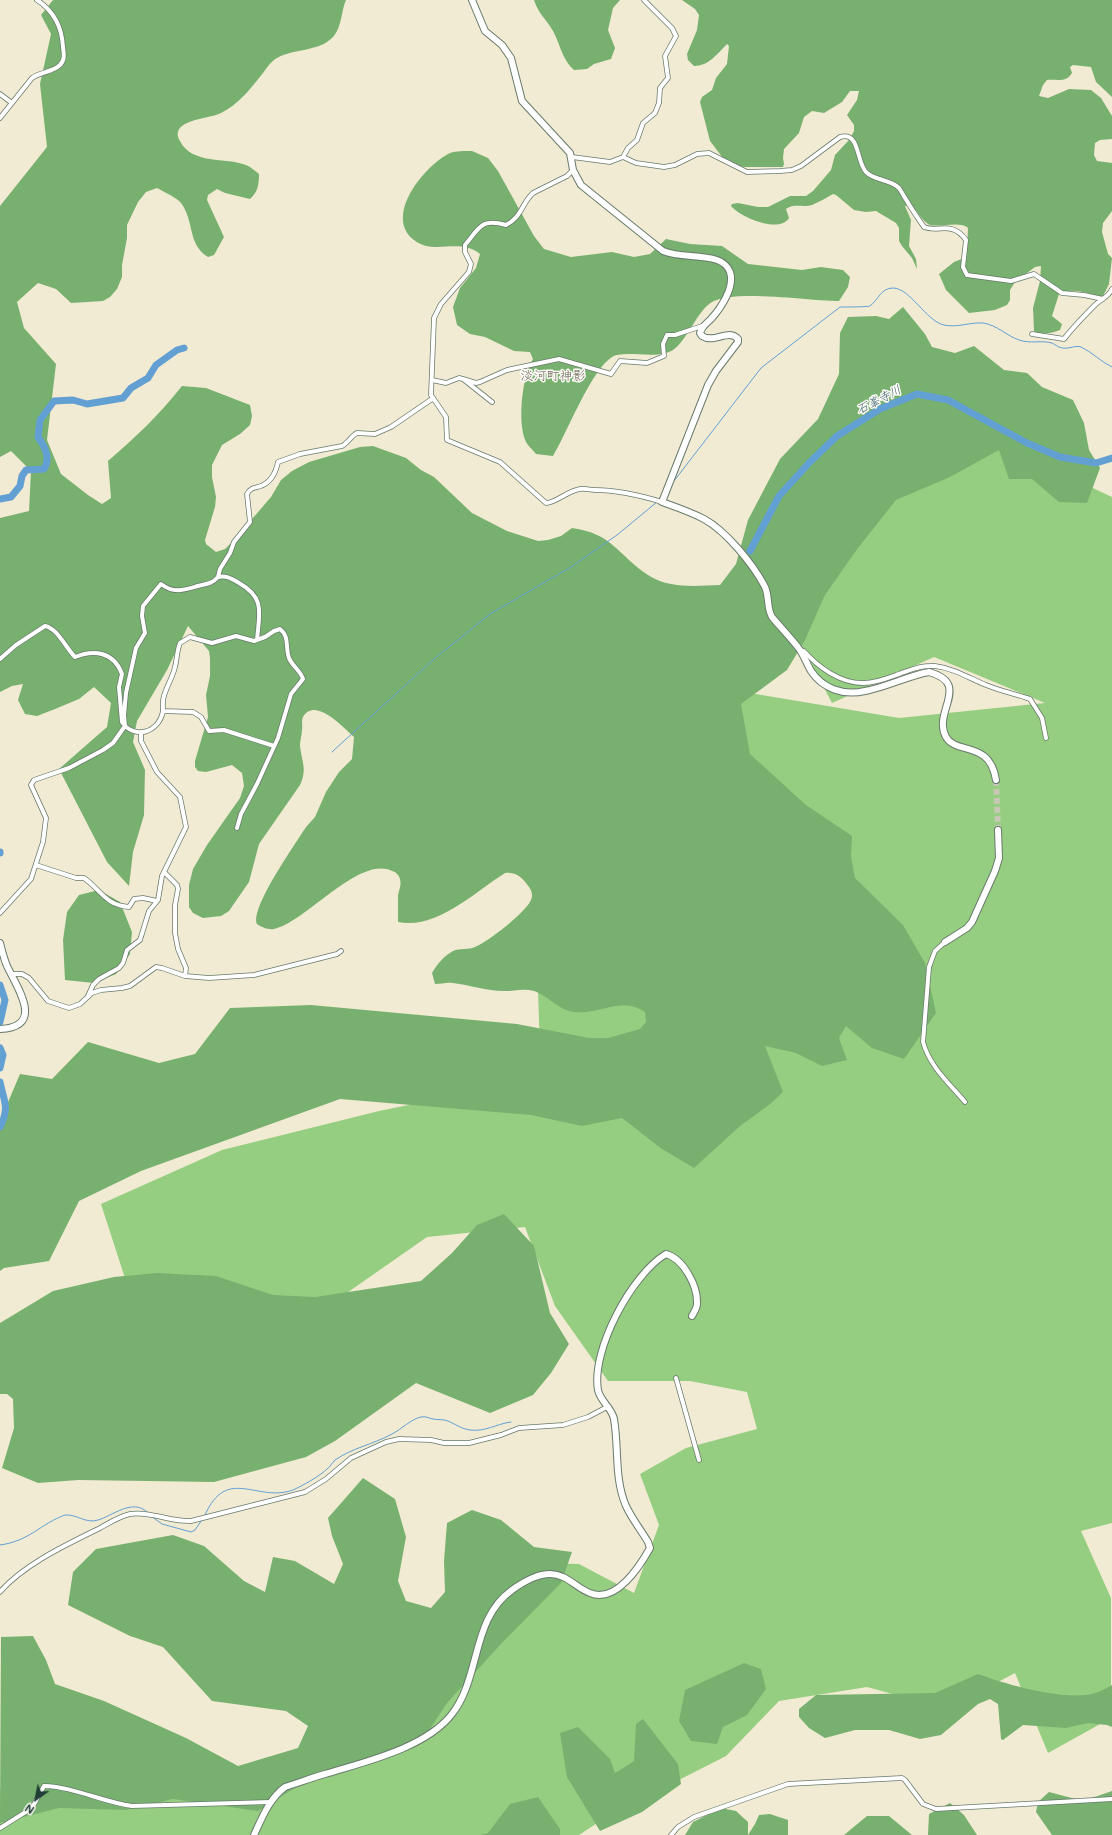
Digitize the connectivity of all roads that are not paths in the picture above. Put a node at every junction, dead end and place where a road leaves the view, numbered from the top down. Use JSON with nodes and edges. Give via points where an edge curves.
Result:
{"nodes":[{"id":1,"x":37,"y":0,"type":"edge"},
{"id":2,"x":472,"y":0,"type":"edge"},
{"id":3,"x":644,"y":0,"type":"edge"},
{"id":4,"x":0,"y":94,"type":"edge"},
{"id":5,"x":12,"y":103,"type":"junction"},
{"id":6,"x":0,"y":118,"type":"edge"},
{"id":7,"x":572,"y":157,"type":"junction"},
{"id":8,"x":622,"y":157,"type":"junction"},
{"id":9,"x":574,"y":170,"type":"junction"},
{"id":10,"x":1112,"y":289,"type":"edge"},
{"id":11,"x":1110,"y":294,"type":"edge"},
{"id":12,"x":1103,"y":299,"type":"junction"},
{"id":13,"x":702,"y":326,"type":"junction"},
{"id":14,"x":1032,"y":334,"type":"dead end"},
{"id":15,"x":463,"y":379,"type":"junction"},
{"id":16,"x":432,"y":380,"type":"junction"},
{"id":17,"x":432,"y":398,"type":"junction"},
{"id":18,"x":492,"y":402,"type":"dead end"},
{"id":19,"x":662,"y":502,"type":"junction"},
{"id":20,"x":218,"y":578,"type":"junction"},
{"id":21,"x":258,"y":640,"type":"junction"},
{"id":22,"x":801,"y":651,"type":"junction"},
{"id":23,"x":0,"y":659,"type":"edge"},
{"id":24,"x":163,"y":711,"type":"junction"},
{"id":25,"x":125,"y":726,"type":"junction"},
{"id":26,"x":141,"y":734,"type":"junction"},
{"id":27,"x":1046,"y":738,"type":"dead end"},
{"id":28,"x":274,"y":746,"type":"junction"},
{"id":29,"x":996,"y":780,"type":"tunnel mouth"},
{"id":30,"x":237,"y":828,"type":"dead end"},
{"id":31,"x":998,"y":830,"type":"tunnel mouth"},
{"id":32,"x":36,"y":865,"type":"junction"},
{"id":33,"x":164,"y":872,"type":"junction"},
{"id":34,"x":157,"y":901,"type":"junction"},
{"id":35,"x":0,"y":913,"type":"edge"},
{"id":36,"x":945,"y":942,"type":"joint"},
{"id":37,"x":0,"y":943,"type":"edge"},
{"id":38,"x":341,"y":951,"type":"dead end"},
{"id":39,"x":12,"y":974,"type":"junction"},
{"id":40,"x":185,"y":976,"type":"junction"},
{"id":41,"x":87,"y":998,"type":"junction"},
{"id":42,"x":0,"y":1029,"type":"edge"},
{"id":43,"x":965,"y":1102,"type":"dead end"},
{"id":44,"x":692,"y":1316,"type":"dead end"},
{"id":45,"x":676,"y":1378,"type":"dead end"},
{"id":46,"x":607,"y":1406,"type":"junction"},
{"id":47,"x":699,"y":1460,"type":"dead end"},
{"id":48,"x":0,"y":1592,"type":"edge"},
{"id":49,"x":1112,"y":1799,"type":"edge"},
{"id":50,"x":271,"y":1802,"type":"junction"},
{"id":51,"x":0,"y":1828,"type":"edge"},
{"id":52,"x":254,"y":1835,"type":"edge"},
{"id":53,"x":671,"y":1835,"type":"edge"}],
"edges":[{"from":1,"to":5,"type":"street","via":[[56,19],[62,38],[64,59],[59,66],[32,78]]},
{"from":2,"to":7,"type":"street","via":[[485,31],[502,45],[511,58],[522,101]]},
{"from":3,"to":8,"type":"street","via":[[672,28],[676,36],[665,56],[668,78],[660,88],[655,113],[643,123],[637,140]]},
{"from":4,"to":5,"type":"street"},
{"from":5,"to":6,"type":"street"},
{"from":7,"to":8,"type":"street","via":[[610,162]]},
{"from":7,"to":9,"type":"street"},
{"from":8,"to":12,"type":"street","via":[[636,163],[664,167],[676,165],[698,154],[708,153],[747,172],[786,170],[802,166],[840,137],[847,135],[854,142],[866,172],[898,188],[924,226],[929,229],[948,227],[964,237],[966,240],[963,267],[967,275],[1011,280],[1034,274],[1062,293]]},
{"from":9,"to":13,"type":"street","via":[[581,185],[590,194],[663,251],[674,255],[718,260],[726,266],[731,275],[729,292],[712,318]]},
{"from":9,"to":16,"type":"street","via":[[529,196],[518,217],[510,224],[486,222],[465,245],[465,252],[471,264],[469,272],[441,304],[434,318]]},
{"from":10,"to":11,"type":"street"},
{"from":11,"to":12,"type":"street"},
{"from":12,"to":14,"type":"street","via":[[1064,339]]},
{"from":13,"to":15,"type":"street","via":[[676,335],[667,335],[663,344],[664,356],[647,363],[620,361],[611,374],[559,359],[507,370],[476,383]]},
{"from":13,"to":19,"type":"street","via":[[700,333],[705,338],[710,340],[730,334],[736,337],[738,342],[716,370],[708,385]]},
{"from":15,"to":16,"type":"street","via":[[446,383]]},
{"from":15,"to":18,"type":"street"},
{"from":16,"to":17,"type":"street"},
{"from":17,"to":19,"type":"street","via":[[446,417],[447,440],[500,462],[546,504],[579,489],[621,491]]},
{"from":17,"to":20,"type":"street","via":[[391,427],[375,434],[357,433],[342,446],[300,454],[278,462],[272,477],[263,485],[250,489],[247,494],[250,522],[234,542]]},
{"from":19,"to":22,"type":"street","via":[[705,519],[724,534],[764,584],[769,598],[769,612]]},
{"from":20,"to":21,"type":"street","via":[[231,578],[253,592],[259,602]]},
{"from":20,"to":25,"type":"street","via":[[209,584],[181,591],[170,590],[161,584],[143,606],[145,633],[136,648],[126,693]]},
{"from":21,"to":24,"type":"street","via":[[236,636],[212,643],[190,637],[180,643],[172,677],[163,698]]},
{"from":21,"to":28,"type":"street","via":[[277,629],[284,633],[288,640],[290,659],[303,679],[291,694]]},
{"from":22,"to":27,"type":"street","via":[[804,650],[835,676],[859,683],[878,681],[920,666],[954,671],[988,686],[1030,698],[1042,718]]},
{"from":22,"to":29,"type":"street","via":[[818,680],[842,693],[865,691],[929,672],[943,678],[949,684],[950,691],[943,722],[945,736],[950,742],[986,757],[994,769]]},
{"from":23,"to":25,"type":"street","via":[[45,626],[54,629],[75,657],[86,652],[102,653],[113,661],[122,674],[119,687],[120,717]]},
{"from":24,"to":26,"type":"street","via":[[154,727]]},
{"from":24,"to":28,"type":"street","via":[[193,712],[201,717],[209,731],[224,730]]},
{"from":25,"to":26,"type":"street"},
{"from":25,"to":32,"type":"street","via":[[113,743],[69,768],[34,780],[31,785],[46,818],[43,842]]},
{"from":26,"to":33,"type":"street","via":[[141,741],[158,772],[180,797],[186,827]]},
{"from":28,"to":30,"type":"street","via":[[241,814]]},
{"from":31,"to":36,"type":"street","via":[[998,858],[995,870],[972,922]]},
{"from":32,"to":34,"type":"street","via":[[76,878],[84,878],[105,899],[123,906],[129,906],[134,899]]},
{"from":32,"to":35,"type":"street","via":[[31,879]]},
{"from":33,"to":34,"type":"street"},
{"from":33,"to":40,"type":"street","via":[[178,889],[175,933],[186,968]]},
{"from":34,"to":41,"type":"street","via":[[149,911],[140,940],[127,950],[119,968],[93,985]]},
{"from":36,"to":43,"type":"street","via":[[935,951],[929,967],[923,1042],[926,1054],[936,1070]]},
{"from":37,"to":39,"type":"street"},
{"from":38,"to":40,"type":"street","via":[[254,975],[209,978]]},
{"from":39,"to":41,"type":"street","via":[[22,974],[29,978],[48,1001],[69,1008]]},
{"from":39,"to":42,"type":"street","via":[[26,1012],[16,1026]]},
{"from":40,"to":41,"type":"street","via":[[156,967],[130,986],[102,990],[92,993]]},
{"from":44,"to":46,"type":"street","via":[[697,1306],[693,1285],[681,1264],[666,1254],[651,1266],[637,1284],[614,1318],[608,1333],[597,1379],[598,1391]]},
{"from":45,"to":47,"type":"street"},
{"from":46,"to":48,"type":"street","via":[[588,1417],[563,1425],[520,1428],[469,1443],[399,1439],[386,1442],[351,1458],[305,1492],[191,1520],[180,1521],[149,1514],[129,1514],[38,1562],[14,1578]]},
{"from":46,"to":50,"type":"street","via":[[613,1418],[617,1472],[622,1496],[650,1548],[637,1570],[620,1587],[598,1596],[556,1574],[541,1575],[528,1580],[504,1596],[485,1623],[465,1689],[449,1718],[427,1735],[400,1749],[285,1788],[277,1793]]},
{"from":49,"to":53,"type":"street","via":[[936,1809],[923,1804],[902,1778],[788,1784],[694,1817]]},
{"from":50,"to":51,"type":"street","via":[[132,1806],[78,1791],[44,1786],[32,1808]]},
{"from":50,"to":52,"type":"street"}]}
